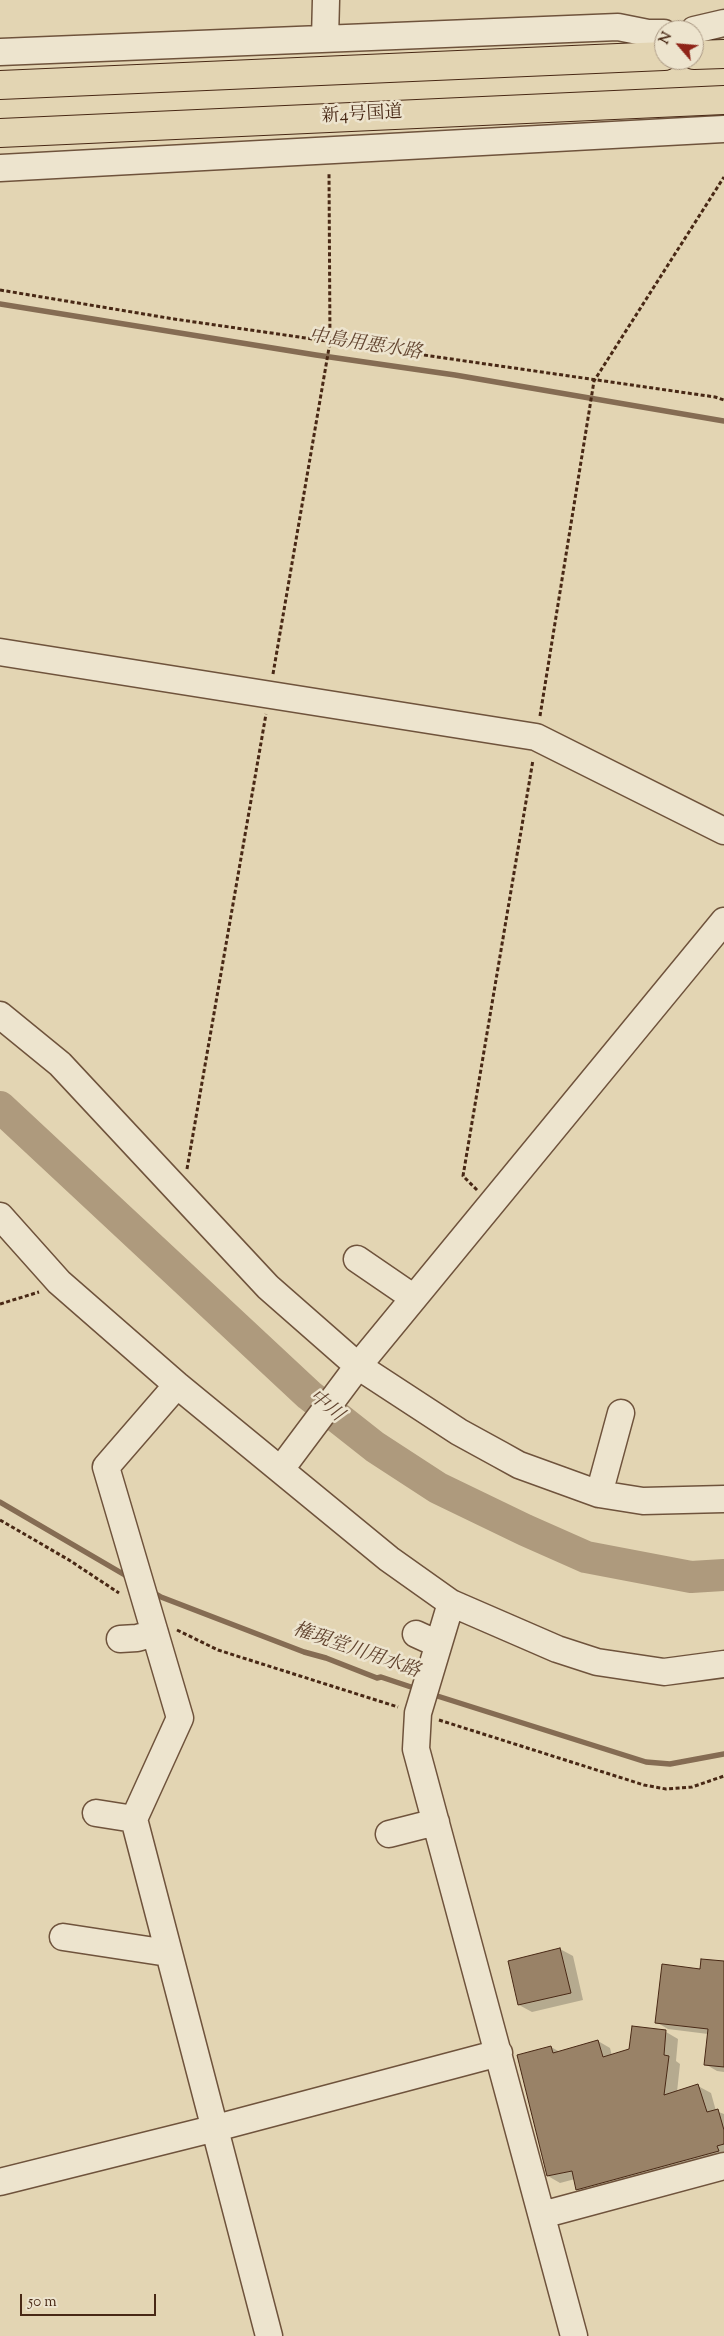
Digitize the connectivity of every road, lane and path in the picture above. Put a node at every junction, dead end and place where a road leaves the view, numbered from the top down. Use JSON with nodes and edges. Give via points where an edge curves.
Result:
{"nodes":[{"id":1,"x":326,"y":0,"type":"edge"},
{"id":2,"x":724,"y":23,"type":"edge"},
{"id":3,"x":704,"y":28,"type":"edge"},
{"id":4,"x":654,"y":33,"type":"edge"},
{"id":5,"x":325,"y":39,"type":"junction"},
{"id":6,"x":0,"y":52,"type":"edge"},
{"id":7,"x":724,"y":54,"type":"edge"},
{"id":8,"x":704,"y":55,"type":"edge"},
{"id":9,"x":654,"y":56,"type":"edge"},
{"id":10,"x":0,"y":85,"type":"edge"},
{"id":11,"x":724,"y":100,"type":"edge"},
{"id":12,"x":724,"y":130,"type":"edge"},
{"id":13,"x":0,"y":133,"type":"edge"},
{"id":14,"x":0,"y":168,"type":"edge"},
{"id":15,"x":724,"y":177,"type":"edge"},
{"id":16,"x":0,"y":290,"type":"edge"},
{"id":17,"x":594,"y":381,"type":"junction"},
{"id":18,"x":724,"y":400,"type":"edge"},
{"id":19,"x":0,"y":652,"type":"edge"},
{"id":20,"x":536,"y":737,"type":"junction"},
{"id":21,"x":724,"y":831,"type":"edge"},
{"id":22,"x":724,"y":921,"type":"edge"},
{"id":23,"x":0,"y":1015,"type":"edge"},
{"id":24,"x":491,"y":1204,"type":"junction"},
{"id":25,"x":0,"y":1216,"type":"edge"},
{"id":26,"x":357,"y":1259,"type":"dead end"},
{"id":27,"x":59,"y":1282,"type":"junction"},
{"id":28,"x":414,"y":1298,"type":"junction"},
{"id":29,"x":0,"y":1304,"type":"edge"},
{"id":30,"x":354,"y":1372,"type":"junction"},
{"id":31,"x":177,"y":1385,"type":"junction"},
{"id":32,"x":621,"y":1413,"type":"dead end"},
{"id":33,"x":285,"y":1464,"type":"junction"},
{"id":34,"x":599,"y":1494,"type":"junction"},
{"id":35,"x":724,"y":1500,"type":"edge"},
{"id":36,"x":0,"y":1520,"type":"edge"},
{"id":37,"x":451,"y":1603,"type":"junction"},
{"id":38,"x":152,"y":1623,"type":"junction"},
{"id":39,"x":120,"y":1639,"type":"dead end"},
{"id":40,"x":724,"y":1664,"type":"edge"},
{"id":41,"x":418,"y":1713,"type":"junction"},
{"id":42,"x":724,"y":1776,"type":"edge"},
{"id":43,"x":96,"y":1813,"type":"dead end"},
{"id":44,"x":134,"y":1819,"type":"junction"},
{"id":45,"x":436,"y":1822,"type":"junction"},
{"id":46,"x":390,"y":1834,"type":"dead end"},
{"id":47,"x":63,"y":1937,"type":"dead end"},
{"id":48,"x":168,"y":1952,"type":"junction"},
{"id":49,"x":499,"y":2053,"type":"junction"},
{"id":50,"x":216,"y":2128,"type":"junction"},
{"id":51,"x":724,"y":2166,"type":"edge"},
{"id":52,"x":0,"y":2182,"type":"edge"},
{"id":53,"x":542,"y":2215,"type":"junction"},
{"id":54,"x":269,"y":2336,"type":"edge"},
{"id":55,"x":574,"y":2336,"type":"edge"}],
"edges":[{"from":1,"to":5,"type":"street"},
{"from":2,"to":3,"type":"street"},
{"from":4,"to":5,"type":"street","via":[[618,27]]},
{"from":5,"to":6,"type":"street"},
{"from":7,"to":8,"type":"highway"},
{"from":9,"to":10,"type":"highway"},
{"from":11,"to":13,"type":"highway","name":"新4号国道"},
{"from":12,"to":14,"type":"street"},
{"from":15,"to":17,"type":"path"},
{"from":16,"to":17,"type":"path"},
{"from":17,"to":18,"type":"path"},
{"from":17,"to":20,"type":"path"},
{"from":19,"to":20,"type":"street"},
{"from":20,"to":21,"type":"street"},
{"from":20,"to":24,"type":"path","via":[[463,1176]]},
{"from":22,"to":24,"type":"street"},
{"from":23,"to":30,"type":"street","via":[[60,1064],[268,1287]]},
{"from":24,"to":28,"type":"street"},
{"from":25,"to":27,"type":"street"},
{"from":26,"to":28,"type":"street"},
{"from":27,"to":29,"type":"path"},
{"from":27,"to":31,"type":"street"},
{"from":28,"to":30,"type":"street"},
{"from":30,"to":33,"type":"street"},
{"from":30,"to":34,"type":"street","via":[[519,1465]]},
{"from":31,"to":33,"type":"street"},
{"from":31,"to":38,"type":"street","via":[[106,1467]]},
{"from":32,"to":34,"type":"street"},
{"from":33,"to":37,"type":"street","via":[[389,1559]]},
{"from":34,"to":35,"type":"street","via":[[643,1502]]},
{"from":36,"to":38,"type":"path","via":[[70,1560]]},
{"from":37,"to":40,"type":"street","via":[[557,1649],[597,1662],[664,1672]]},
{"from":37,"to":41,"type":"street","via":[[427,1639]]},
{"from":38,"to":39,"type":"street","via":[[137,1638]]},
{"from":38,"to":41,"type":"path","via":[[176,1629],[218,1650]]},
{"from":38,"to":44,"type":"street","via":[[180,1718]]},
{"from":41,"to":42,"type":"path","via":[[644,1785],[692,1787]]},
{"from":41,"to":45,"type":"street","via":[[416,1749]]},
{"from":43,"to":44,"type":"street"},
{"from":44,"to":48,"type":"street"},
{"from":45,"to":46,"type":"street"},
{"from":45,"to":49,"type":"street"},
{"from":47,"to":48,"type":"street"},
{"from":48,"to":50,"type":"street"},
{"from":49,"to":50,"type":"street"},
{"from":49,"to":53,"type":"street"},
{"from":50,"to":52,"type":"street"},
{"from":50,"to":54,"type":"street"},
{"from":51,"to":53,"type":"street"},
{"from":53,"to":55,"type":"street"}]}
